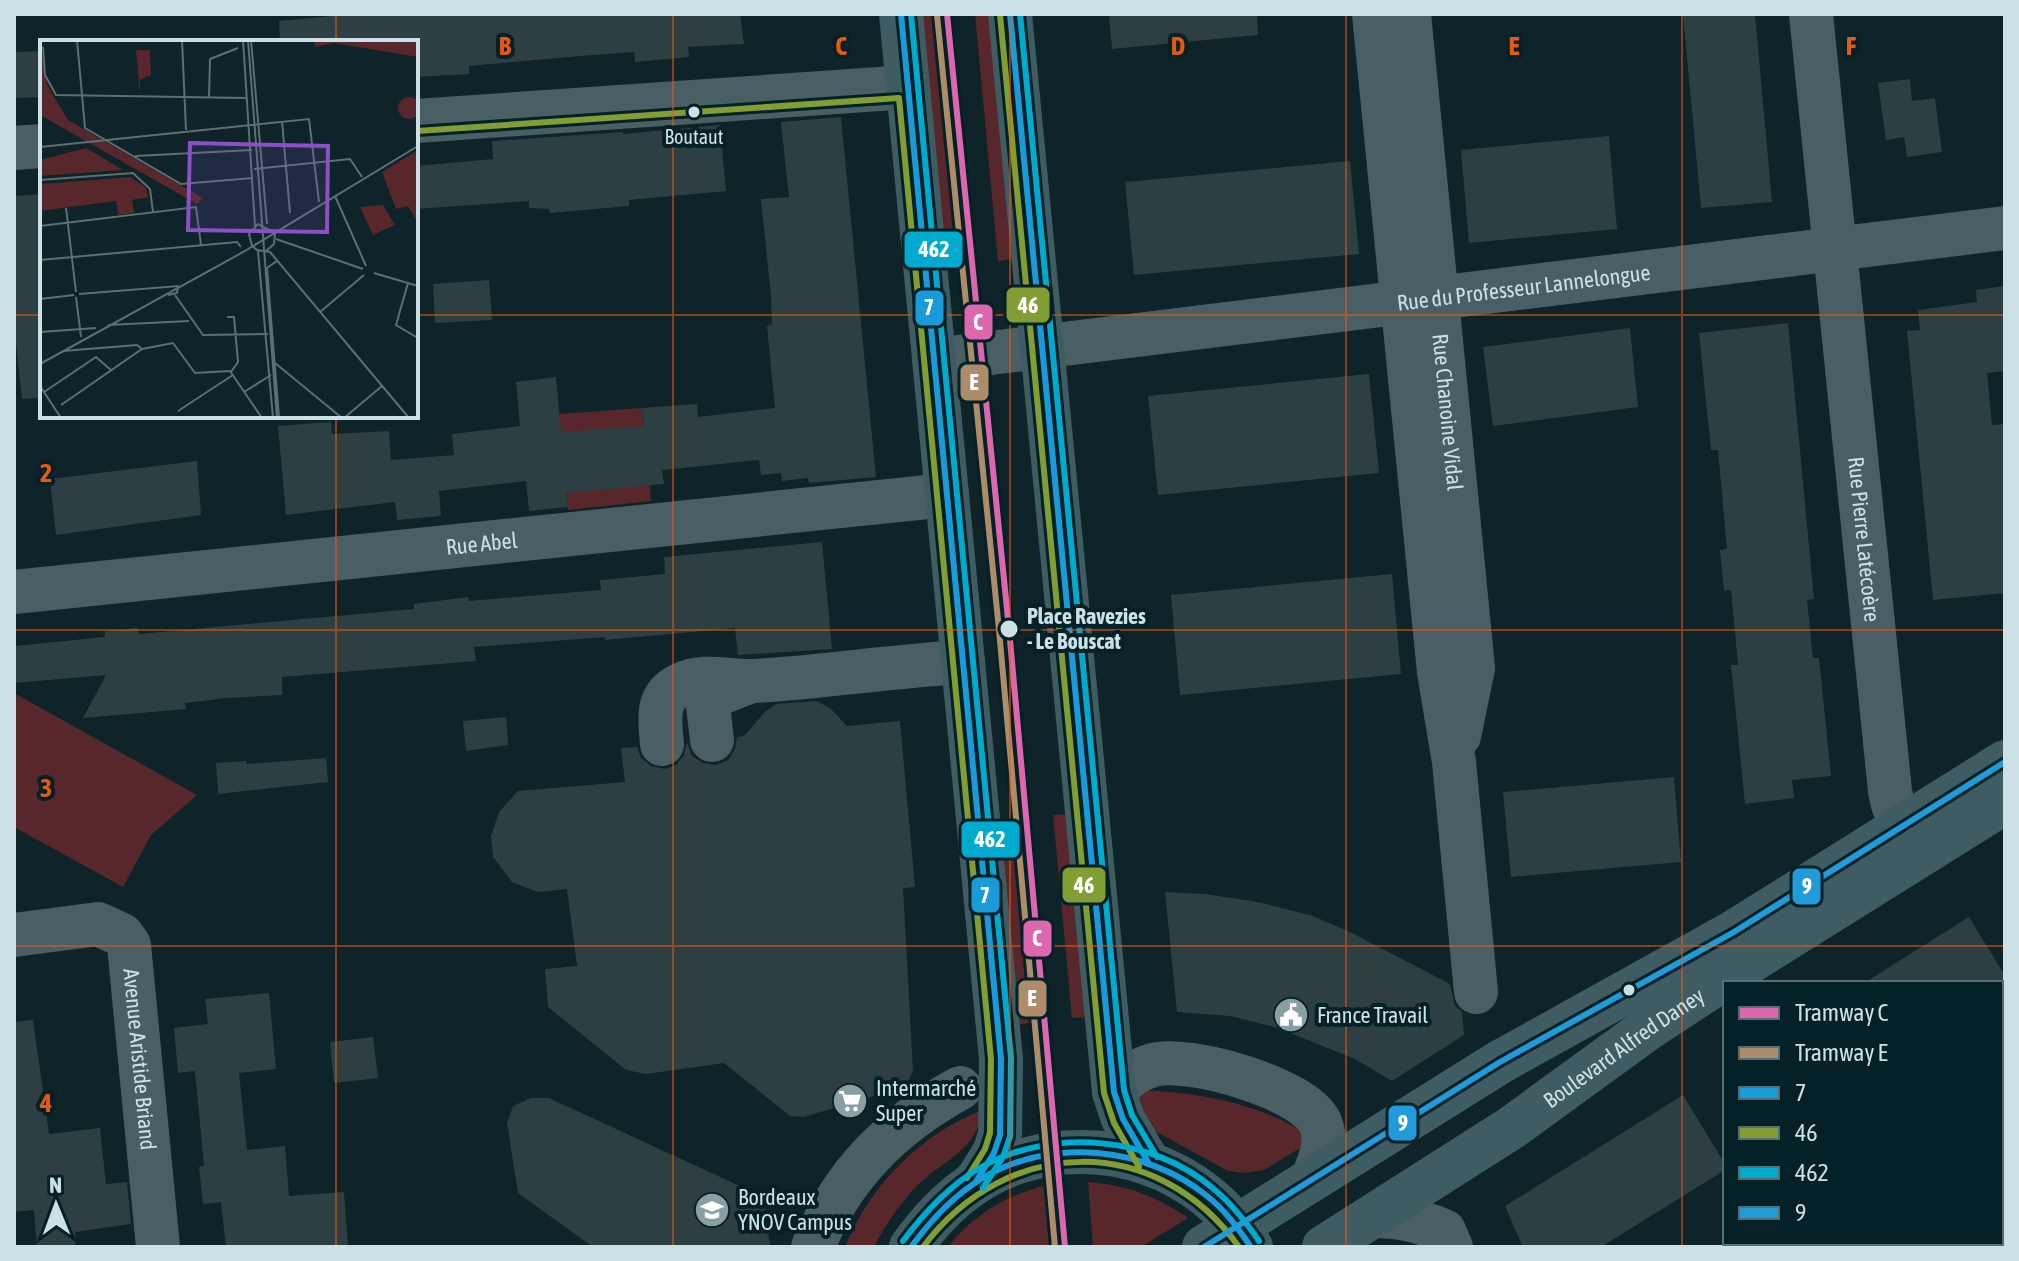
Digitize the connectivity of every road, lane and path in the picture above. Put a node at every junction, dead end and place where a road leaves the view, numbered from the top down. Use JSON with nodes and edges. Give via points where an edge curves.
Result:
{"nodes":[{"id":1,"x":901,"y":14,"type":"edge"},
{"id":2,"x":1010,"y":14,"type":"edge"},
{"id":3,"x":1374,"y":14,"type":"edge"},
{"id":4,"x":1409,"y":14,"type":"edge"},
{"id":5,"x":1811,"y":14,"type":"edge"},
{"id":6,"x":908,"y":87,"type":"junction"},
{"id":7,"x":418,"y":121,"type":"edge"},
{"id":8,"x":40,"y":146,"type":"edge"},
{"id":9,"x":14,"y":148,"type":"edge"},
{"id":10,"x":2005,"y":228,"type":"edge"},
{"id":11,"x":1835,"y":251,"type":"junction"},
{"id":12,"x":1419,"y":301,"type":"junction"},
{"id":13,"x":1042,"y":347,"type":"junction"},
{"id":14,"x":934,"y":360,"type":"junction"},
{"id":15,"x":947,"y":495,"type":"junction"},
{"id":16,"x":14,"y":592,"type":"edge"},
{"id":17,"x":963,"y":662,"type":"junction"},
{"id":18,"x":751,"y":681,"type":"junction"},
{"id":19,"x":712,"y":740,"type":"dead end"},
{"id":20,"x":662,"y":744,"type":"dead end"},
{"id":21,"x":2005,"y":762,"type":"edge"},
{"id":22,"x":2005,"y":802,"type":"edge"},
{"id":23,"x":1905,"y":825,"type":"junction"},
{"id":24,"x":14,"y":935,"type":"edge"},
{"id":25,"x":1476,"y":992,"type":"dead end"},
{"id":26,"x":960,"y":1088,"type":"dead end"},
{"id":27,"x":1114,"y":1092,"type":"junction"},
{"id":28,"x":1148,"y":1162,"type":"junction"},
{"id":29,"x":1313,"y":1178,"type":"junction"},
{"id":30,"x":975,"y":1183,"type":"junction"},
{"id":31,"x":1374,"y":1216,"type":"junction"},
{"id":32,"x":1231,"y":1240,"type":"edge"},
{"id":33,"x":158,"y":1247,"type":"edge"},
{"id":34,"x":813,"y":1247,"type":"edge"},
{"id":35,"x":911,"y":1247,"type":"edge"},
{"id":36,"x":1324,"y":1247,"type":"edge"},
{"id":37,"x":1451,"y":1247,"type":"edge"}],
"edges":[{"from":1,"to":6,"type":"main road"},
{"from":2,"to":13,"type":"main road"},
{"from":3,"to":12,"type":"street","name":"Rue Chanoine Vidal"},
{"from":4,"to":12,"type":"street","name":"Rue Chanoine Vidal"},
{"from":5,"to":11,"type":"street","name":"Rue Pierre Latécoère"},
{"from":6,"to":7,"type":"street"},
{"from":6,"to":14,"type":"main road"},
{"from":8,"to":9,"type":"street"},
{"from":10,"to":11,"type":"street","name":"Rue du Professeur Lannelongue"},
{"from":11,"to":12,"type":"street","name":"Rue du Professeur Lannelongue"},
{"from":11,"to":23,"type":"street","name":"Rue Pierre Latécoère","via":[[1890,791]]},
{"from":12,"to":13,"type":"street","name":"Rue du Professeur Lannelongue"},
{"from":12,"to":25,"type":"street","name":"Rue Chanoine Vidal","via":[[1473,668],[1454,762]]},
{"from":13,"to":14,"type":"street","name":"Rue du Professeur Lannelongue"},
{"from":13,"to":27,"type":"main road"},
{"from":14,"to":15,"type":"main road"},
{"from":15,"to":16,"type":"street","name":"Rue Abel"},
{"from":15,"to":17,"type":"main road"},
{"from":17,"to":18,"type":"street"},
{"from":17,"to":30,"type":"main road","via":[[1001,1059],[1000,1135]]},
{"from":18,"to":19,"type":"street","via":[[713,696],[708,706]]},
{"from":18,"to":20,"type":"street","via":[[706,678],[680,685],[660,707]]},
{"from":21,"to":23,"type":"main road","name":"Boulevard Alfred Daney"},
{"from":22,"to":31,"type":"main road","name":"Boulevard Alfred Daney","via":[[1650,1027],[1511,1128]]},
{"from":23,"to":29,"type":"main road","name":"Boulevard Alfred Daney","via":[[1734,932],[1500,1062]]},
{"from":24,"to":33,"type":"street","name":"Avenue Aristide Briand","via":[[98,924],[122,935],[129,945]]},
{"from":26,"to":34,"type":"street","via":[[890,1134],[838,1198]]},
{"from":27,"to":28,"type":"main road"},
{"from":27,"to":29,"type":"street","via":[[1132,1073],[1157,1063],[1204,1067],[1281,1091],[1315,1113],[1322,1126],[1323,1149]]},
{"from":28,"to":30,"type":"main road","via":[[1112,1153],[1057,1153],[1014,1163]]},
{"from":28,"to":32,"type":"main road","via":[[1213,1199]]},
{"from":29,"to":32,"type":"main road","name":"Boulevard Alfred Daney"},
{"from":30,"to":35,"type":"main road","via":[[949,1201]]},
{"from":31,"to":36,"type":"main road","name":"Boulevard Alfred Daney"},
{"from":31,"to":37,"type":"street","via":[[1423,1222],[1444,1231]]}]}
